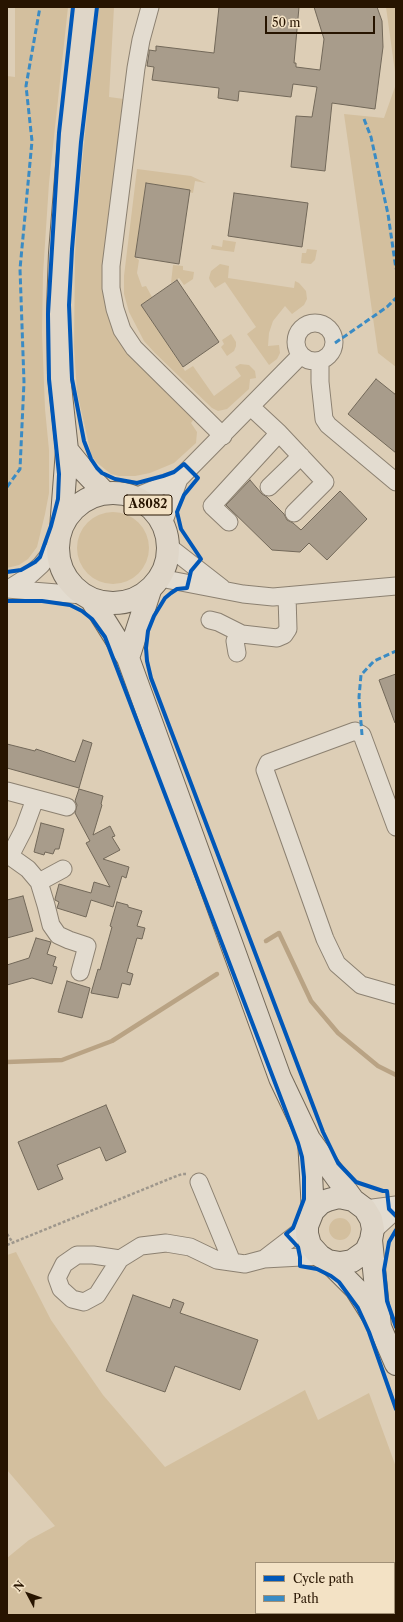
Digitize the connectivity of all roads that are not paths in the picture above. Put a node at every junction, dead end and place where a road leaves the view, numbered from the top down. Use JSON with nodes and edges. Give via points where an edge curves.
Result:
{"nodes":[{"id":1,"x":85,"y":7,"type":"edge"},
{"id":2,"x":145,"y":11,"type":"edge"},
{"id":3,"x":301,"y":355,"type":"junction"},
{"id":4,"x":320,"y":361,"type":"junction"},
{"id":5,"x":251,"y":407,"type":"junction"},
{"id":6,"x":279,"y":433,"type":"junction"},
{"id":7,"x":223,"y":436,"type":"junction"},
{"id":8,"x":68,"y":450,"type":"junction"},
{"id":9,"x":301,"y":456,"type":"junction"},
{"id":10,"x":179,"y":479,"type":"junction"},
{"id":11,"x":396,"y":482,"type":"edge"},
{"id":12,"x":269,"y":487,"type":"dead end"},
{"id":13,"x":105,"y":493,"type":"junction"},
{"id":14,"x":135,"y":497,"type":"junction"},
{"id":15,"x":294,"y":513,"type":"dead end"},
{"id":16,"x":229,"y":522,"type":"dead end"},
{"id":17,"x":163,"y":524,"type":"junction"},
{"id":18,"x":59,"y":537,"type":"junction"},
{"id":19,"x":168,"y":546,"type":"junction"},
{"id":20,"x":155,"y":584,"type":"junction"},
{"id":21,"x":396,"y":586,"type":"edge"},
{"id":22,"x":8,"y":588,"type":"edge"},
{"id":23,"x":225,"y":591,"type":"junction"},
{"id":24,"x":287,"y":596,"type":"junction"},
{"id":25,"x":86,"y":597,"type":"junction"},
{"id":26,"x":210,"y":620,"type":"dead end"},
{"id":27,"x":238,"y":632,"type":"junction"},
{"id":28,"x":237,"y":653,"type":"dead end"},
{"id":29,"x":128,"y":658,"type":"junction"},
{"id":30,"x":7,"y":790,"type":"edge"},
{"id":31,"x":35,"y":799,"type":"junction"},
{"id":32,"x":67,"y":807,"type":"dead end"},
{"id":33,"x":396,"y":827,"type":"edge"},
{"id":34,"x":9,"y":855,"type":"edge"},
{"id":35,"x":63,"y":869,"type":"dead end"},
{"id":36,"x":39,"y":882,"type":"junction"},
{"id":37,"x":80,"y":972,"type":"dead end"},
{"id":38,"x":396,"y":995,"type":"edge"},
{"id":39,"x":309,"y":1139,"type":"junction"},
{"id":40,"x":200,"y":1182,"type":"road end"},
{"id":41,"x":359,"y":1204,"type":"junction"},
{"id":42,"x":396,"y":1205,"type":"edge"},
{"id":43,"x":396,"y":1210,"type":"edge"},
{"id":44,"x":310,"y":1219,"type":"junction"},
{"id":45,"x":372,"y":1235,"type":"junction"},
{"id":46,"x":264,"y":1259,"type":"junction"},
{"id":47,"x":324,"y":1259,"type":"junction"},
{"id":48,"x":232,"y":1262,"type":"junction"},
{"id":49,"x":118,"y":1263,"type":"dead end"},
{"id":50,"x":380,"y":1327,"type":"junction"},
{"id":51,"x":396,"y":1364,"type":"edge"}],
"edges":[{"from":1,"to":8,"type":"main road","via":[[69,140],[60,253],[59,376]]},
{"from":2,"to":7,"type":"street","via":[[111,266],[111,288],[122,330],[134,348]]},
{"from":3,"to":4,"type":"street","via":[[310,360]]},
{"from":3,"to":4,"type":"street","via":[[296,344],[299,332],[309,324],[321,324],[331,331],[334,343],[330,354]]},
{"from":3,"to":5,"type":"street"},
{"from":4,"to":11,"type":"street","via":[[324,419]]},
{"from":5,"to":6,"type":"street"},
{"from":5,"to":7,"type":"street"},
{"from":6,"to":9,"type":"street"},
{"from":6,"to":16,"type":"street","via":[[212,506]]},
{"from":7,"to":10,"type":"street"},
{"from":8,"to":13,"type":"main road","number":"A8082"},
{"from":8,"to":18,"type":"main road"},
{"from":9,"to":12,"type":"street"},
{"from":9,"to":15,"type":"street","via":[[326,482]]},
{"from":10,"to":14,"type":"street"},
{"from":10,"to":17,"type":"street"},
{"from":13,"to":14,"type":"main road","number":"A8082"},
{"from":13,"to":18,"type":"main road","number":"A8082","via":[[91,497],[78,505],[68,515]]},
{"from":14,"to":17,"type":"main road","number":"A8082","via":[[147,504]]},
{"from":17,"to":19,"type":"main road","number":"A8082"},
{"from":18,"to":22,"type":"street","via":[[41,565],[29,576]]},
{"from":18,"to":25,"type":"main road","via":[[59,564],[68,582]]},
{"from":19,"to":20,"type":"main road","number":"A8082","via":[[166,562]]},
{"from":19,"to":23,"type":"street"},
{"from":20,"to":23,"type":"street"},
{"from":20,"to":25,"type":"main road","via":[[136,598],[121,603],[106,603]]},
{"from":20,"to":29,"type":"main road","number":"A8082"},
{"from":21,"to":24,"type":"street"},
{"from":22,"to":25,"type":"street"},
{"from":23,"to":24,"type":"street","via":[[273,597]]},
{"from":24,"to":27,"type":"street","via":[[289,626],[284,635],[272,638]]},
{"from":25,"to":29,"type":"main road"},
{"from":26,"to":27,"type":"street"},
{"from":27,"to":28,"type":"street","via":[[235,641]]},
{"from":29,"to":39,"type":"main road","via":[[280,1078]]},
{"from":30,"to":31,"type":"street"},
{"from":31,"to":32,"type":"street"},
{"from":31,"to":34,"type":"street","via":[[24,829]]},
{"from":33,"to":38,"type":"street","via":[[362,734],[355,731],[268,763],[265,770],[325,939],[337,964],[361,985]]},
{"from":34,"to":36,"type":"street","via":[[28,869]]},
{"from":35,"to":36,"type":"street"},
{"from":36,"to":37,"type":"street","via":[[51,925],[58,935],[87,946]]},
{"from":39,"to":41,"type":"main road"},
{"from":39,"to":44,"type":"main road"},
{"from":40,"to":48,"type":"street"},
{"from":41,"to":42,"type":"street"},
{"from":41,"to":44,"type":"main road","via":[[339,1197],[328,1200],[321,1203]]},
{"from":41,"to":45,"type":"main road","via":[[371,1219]]},
{"from":43,"to":45,"type":"street"},
{"from":44,"to":46,"type":"street"},
{"from":44,"to":47,"type":"main road","via":[[307,1234],[310,1244]]},
{"from":45,"to":47,"type":"main road","via":[[366,1251],[352,1261],[340,1263]]},
{"from":45,"to":50,"type":"main road"},
{"from":46,"to":47,"type":"street"},
{"from":46,"to":48,"type":"street","via":[[245,1264]]},
{"from":47,"to":50,"type":"main road","via":[[356,1288]]},
{"from":48,"to":49,"type":"street","via":[[217,1260],[190,1247],[166,1242],[141,1246]]},
{"from":50,"to":51,"type":"main road"}]}
